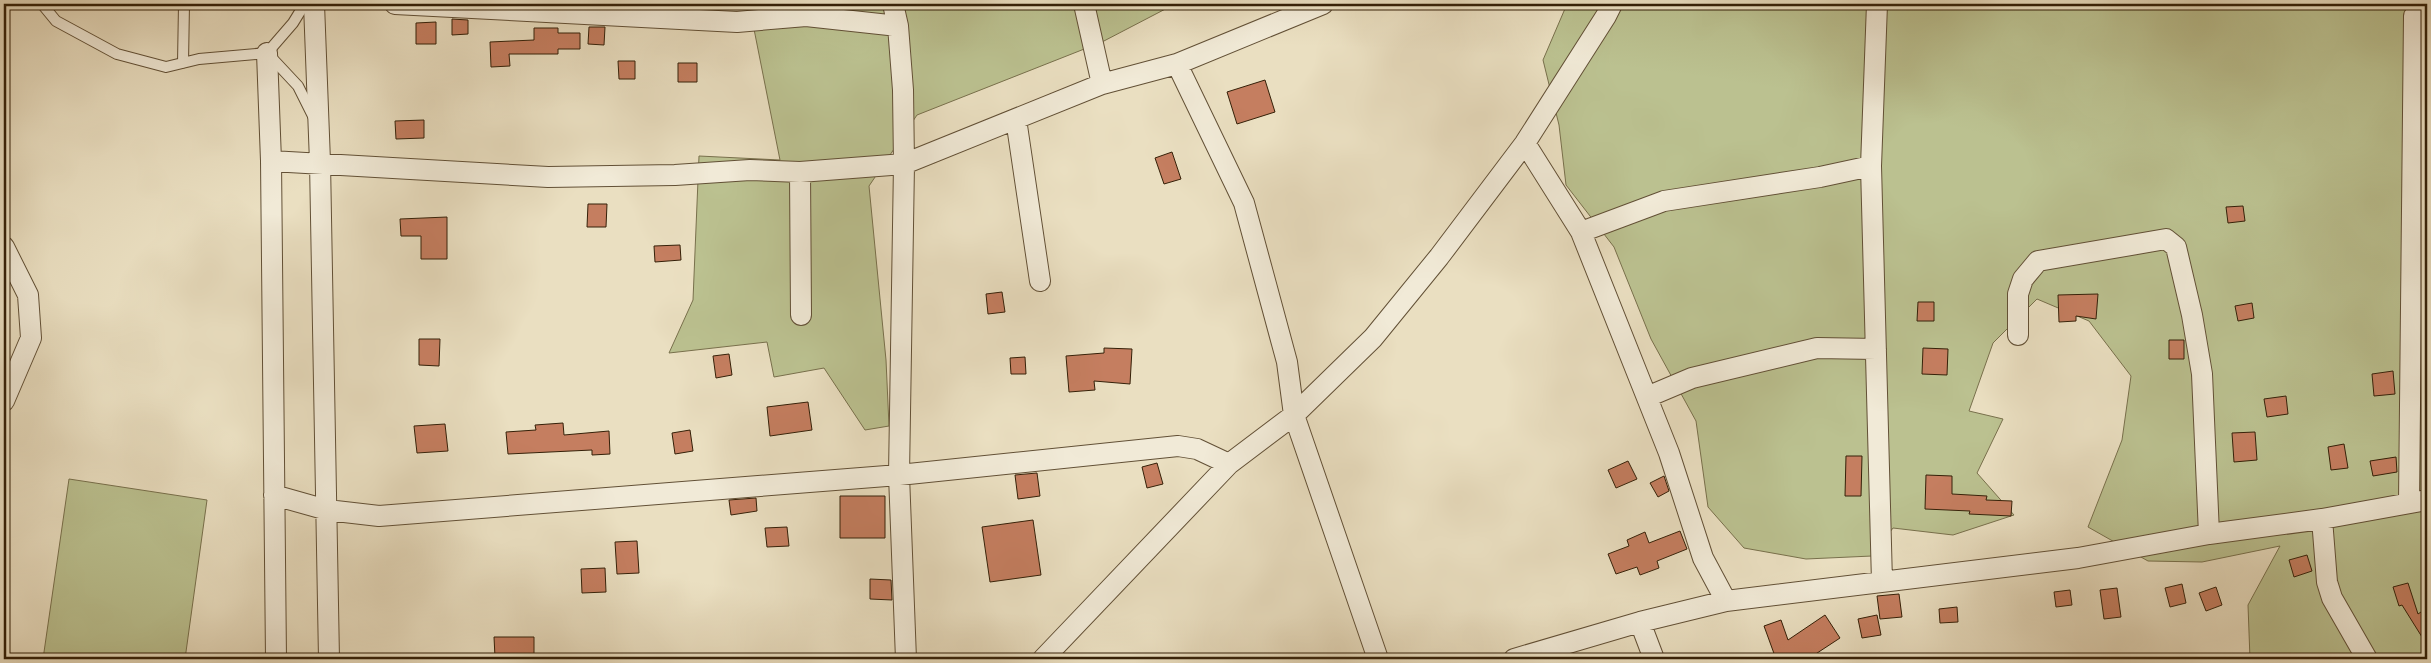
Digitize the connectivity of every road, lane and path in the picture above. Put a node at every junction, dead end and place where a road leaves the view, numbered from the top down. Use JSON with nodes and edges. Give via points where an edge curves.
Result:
{"nodes":[{"id":1,"x":42,"y":4,"type":"edge"},
{"id":2,"x":184,"y":4,"type":"edge"},
{"id":3,"x":308,"y":4,"type":"edge"},
{"id":4,"x":314,"y":4,"type":"edge"},
{"id":5,"x":395,"y":4,"type":"edge"},
{"id":6,"x":893,"y":4,"type":"edge"},
{"id":7,"x":1084,"y":4,"type":"edge"},
{"id":8,"x":1323,"y":4,"type":"edge"},
{"id":9,"x":1612,"y":4,"type":"edge"},
{"id":10,"x":1877,"y":4,"type":"edge"},
{"id":11,"x":2414,"y":16,"type":"dead end"},
{"id":12,"x":898,"y":26,"type":"junction"},
{"id":13,"x":267,"y":53,"type":"junction"},
{"id":14,"x":183,"y":63,"type":"junction"},
{"id":15,"x":1177,"y":64,"type":"junction"},
{"id":16,"x":1102,"y":84,"type":"junction"},
{"id":17,"x":1016,"y":119,"type":"junction"},
{"id":18,"x":318,"y":126,"type":"junction"},
{"id":19,"x":1525,"y":143,"type":"junction"},
{"id":20,"x":271,"y":161,"type":"junction"},
{"id":21,"x":320,"y":162,"type":"junction"},
{"id":22,"x":904,"y":164,"type":"junction"},
{"id":23,"x":1871,"y":166,"type":"junction"},
{"id":24,"x":800,"y":172,"type":"junction"},
{"id":25,"x":1581,"y":232,"type":"junction"},
{"id":26,"x":4,"y":246,"type":"edge"},
{"id":27,"x":1040,"y":281,"type":"dead end"},
{"id":28,"x":801,"y":315,"type":"dead end"},
{"id":29,"x":2018,"y":335,"type":"dead end"},
{"id":30,"x":1876,"y":349,"type":"junction"},
{"id":31,"x":1647,"y":397,"type":"junction"},
{"id":32,"x":4,"y":401,"type":"edge"},
{"id":33,"x":1294,"y":415,"type":"junction"},
{"id":34,"x":1229,"y":464,"type":"junction"},
{"id":35,"x":899,"y":476,"type":"junction"},
{"id":36,"x":274,"y":496,"type":"junction"},
{"id":37,"x":2418,"y":501,"type":"edge"},
{"id":38,"x":327,"y":510,"type":"junction"},
{"id":39,"x":2322,"y":519,"type":"junction"},
{"id":40,"x":2209,"y":534,"type":"junction"},
{"id":41,"x":1882,"y":582,"type":"junction"},
{"id":42,"x":1726,"y":601,"type":"junction"},
{"id":43,"x":1640,"y":622,"type":"junction"},
{"id":44,"x":276,"y":659,"type":"edge"},
{"id":45,"x":329,"y":659,"type":"edge"},
{"id":46,"x":906,"y":659,"type":"edge"},
{"id":47,"x":1043,"y":659,"type":"edge"},
{"id":48,"x":1378,"y":659,"type":"edge"},
{"id":49,"x":1514,"y":659,"type":"edge"},
{"id":50,"x":1654,"y":659,"type":"edge"},
{"id":51,"x":2367,"y":659,"type":"edge"}],
"edges":[{"from":1,"to":14,"type":"lane","via":[[56,20],[117,54],[166,67]]},
{"from":2,"to":14,"type":"lane"},
{"from":3,"to":13,"type":"lane"},
{"from":4,"to":18,"type":"street"},
{"from":5,"to":12,"type":"street","via":[[738,22],[806,16]]},
{"from":6,"to":12,"type":"street"},
{"from":7,"to":16,"type":"street"},
{"from":8,"to":15,"type":"street"},
{"from":9,"to":19,"type":"street"},
{"from":10,"to":23,"type":"street"},
{"from":11,"to":37,"type":"street"},
{"from":12,"to":22,"type":"street"},
{"from":13,"to":14,"type":"lane"},
{"from":13,"to":18,"type":"lane","via":[[298,86]]},
{"from":13,"to":20,"type":"street"},
{"from":15,"to":16,"type":"street"},
{"from":15,"to":33,"type":"street","via":[[1244,203],[1287,362]]},
{"from":16,"to":17,"type":"street"},
{"from":17,"to":22,"type":"street"},
{"from":17,"to":27,"type":"street"},
{"from":18,"to":21,"type":"street"},
{"from":19,"to":25,"type":"street"},
{"from":19,"to":33,"type":"street","via":[[1373,338]]},
{"from":20,"to":21,"type":"street"},
{"from":20,"to":36,"type":"street"},
{"from":21,"to":24,"type":"street","via":[[548,176],[675,175],[750,170]]},
{"from":21,"to":38,"type":"street"},
{"from":22,"to":24,"type":"street"},
{"from":22,"to":35,"type":"street"},
{"from":23,"to":25,"type":"street","via":[[1664,201]]},
{"from":23,"to":30,"type":"street"},
{"from":24,"to":28,"type":"street"},
{"from":25,"to":31,"type":"street"},
{"from":26,"to":32,"type":"street","via":[[28,295],[31,338]]},
{"from":29,"to":40,"type":"street","via":[[2018,294],[2023,279],[2038,261],[2166,239],[2176,247],[2202,374]]},
{"from":30,"to":31,"type":"street","via":[[1817,348],[1692,378]]},
{"from":30,"to":41,"type":"street"},
{"from":31,"to":42,"type":"street","via":[[1669,452],[1703,558]]},
{"from":33,"to":34,"type":"street"},
{"from":33,"to":48,"type":"street"},
{"from":34,"to":35,"type":"street","via":[[1197,448],[1178,446]]},
{"from":34,"to":47,"type":"street"},
{"from":35,"to":38,"type":"street","via":[[379,516]]},
{"from":35,"to":46,"type":"street"},
{"from":36,"to":38,"type":"street"},
{"from":36,"to":44,"type":"street"},
{"from":37,"to":39,"type":"street"},
{"from":38,"to":45,"type":"street"},
{"from":39,"to":40,"type":"street"},
{"from":39,"to":51,"type":"street","via":[[2327,582],[2332,598]]},
{"from":40,"to":41,"type":"street","via":[[2078,558]]},
{"from":41,"to":42,"type":"street"},
{"from":42,"to":43,"type":"street"},
{"from":43,"to":49,"type":"street"},
{"from":43,"to":50,"type":"street"}]}
